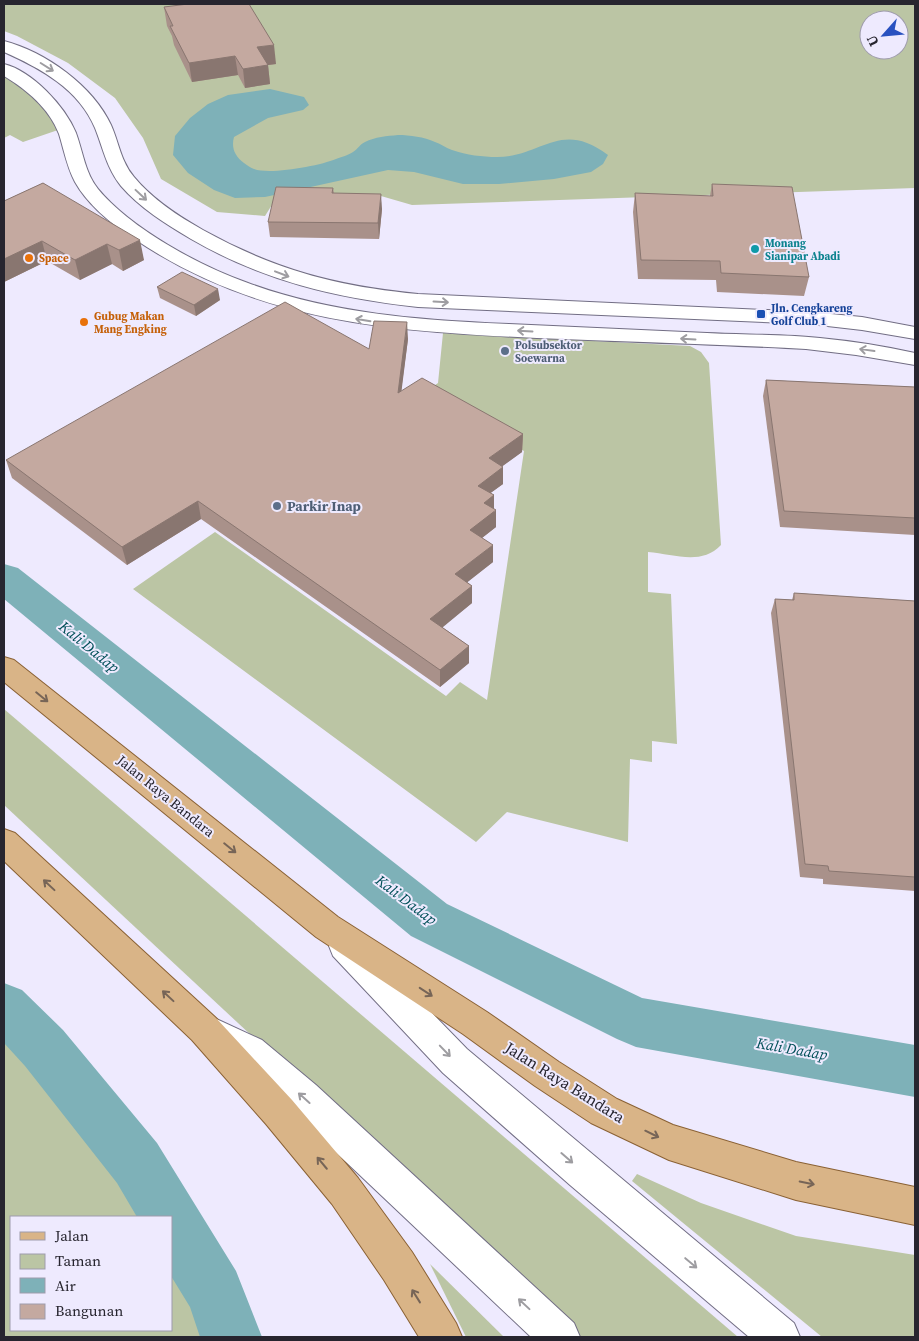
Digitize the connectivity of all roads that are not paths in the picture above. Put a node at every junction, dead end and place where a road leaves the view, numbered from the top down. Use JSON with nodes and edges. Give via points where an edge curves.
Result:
{"nodes":[{"id":1,"x":4,"y":46,"type":"edge"},
{"id":2,"x":4,"y":69,"type":"edge"},
{"id":3,"x":722,"y":315,"type":"junction"},
{"id":4,"x":915,"y":333,"type":"edge"},
{"id":5,"x":726,"y":340,"type":"junction"},
{"id":6,"x":915,"y":359,"type":"edge"},
{"id":7,"x":4,"y":667,"type":"edge"},
{"id":8,"x":4,"y":842,"type":"edge"},
{"id":9,"x":327,"y":927,"type":"junction"},
{"id":10,"x":204,"y":1029,"type":"junction"},
{"id":11,"x":915,"y":1206,"type":"edge"},
{"id":12,"x":442,"y":1337,"type":"edge"},
{"id":13,"x":560,"y":1337,"type":"edge"},
{"id":14,"x":780,"y":1337,"type":"edge"}],
"edges":[{"from":1,"to":3,"type":"street","one_way":true,"via":[[48,67],[83,95],[103,127],[116,166],[140,195],[156,208],[211,241],[289,277],[348,291],[431,302]]},
{"from":5,"to":2,"type":"street","one_way":true,"via":[[429,327],[330,314],[261,296],[181,258],[104,207],[80,175],[68,134],[50,104]]},
{"from":3,"to":4,"type":"street","via":[[811,318]]},
{"from":3,"to":5,"type":"street"},
{"from":6,"to":5,"type":"street","one_way":true,"via":[[818,344]]},
{"from":7,"to":9,"type":"main road","name":"Jalan Raya Bandara","one_way":true},
{"from":10,"to":8,"type":"main road","one_way":true},
{"from":9,"to":11,"type":"main road","name":"Jalan Raya Bandara","one_way":true,"via":[[604,1111],[669,1142],[796,1181]]},
{"from":9,"to":14,"type":"street","name":"Jalan Raya Bandara","one_way":true,"via":[[455,1061]]},
{"from":12,"to":10,"type":"main road","one_way":true,"via":[[398,1266],[345,1191]]},
{"from":13,"to":10,"type":"street","one_way":true,"via":[[303,1097],[250,1052]]}]}
